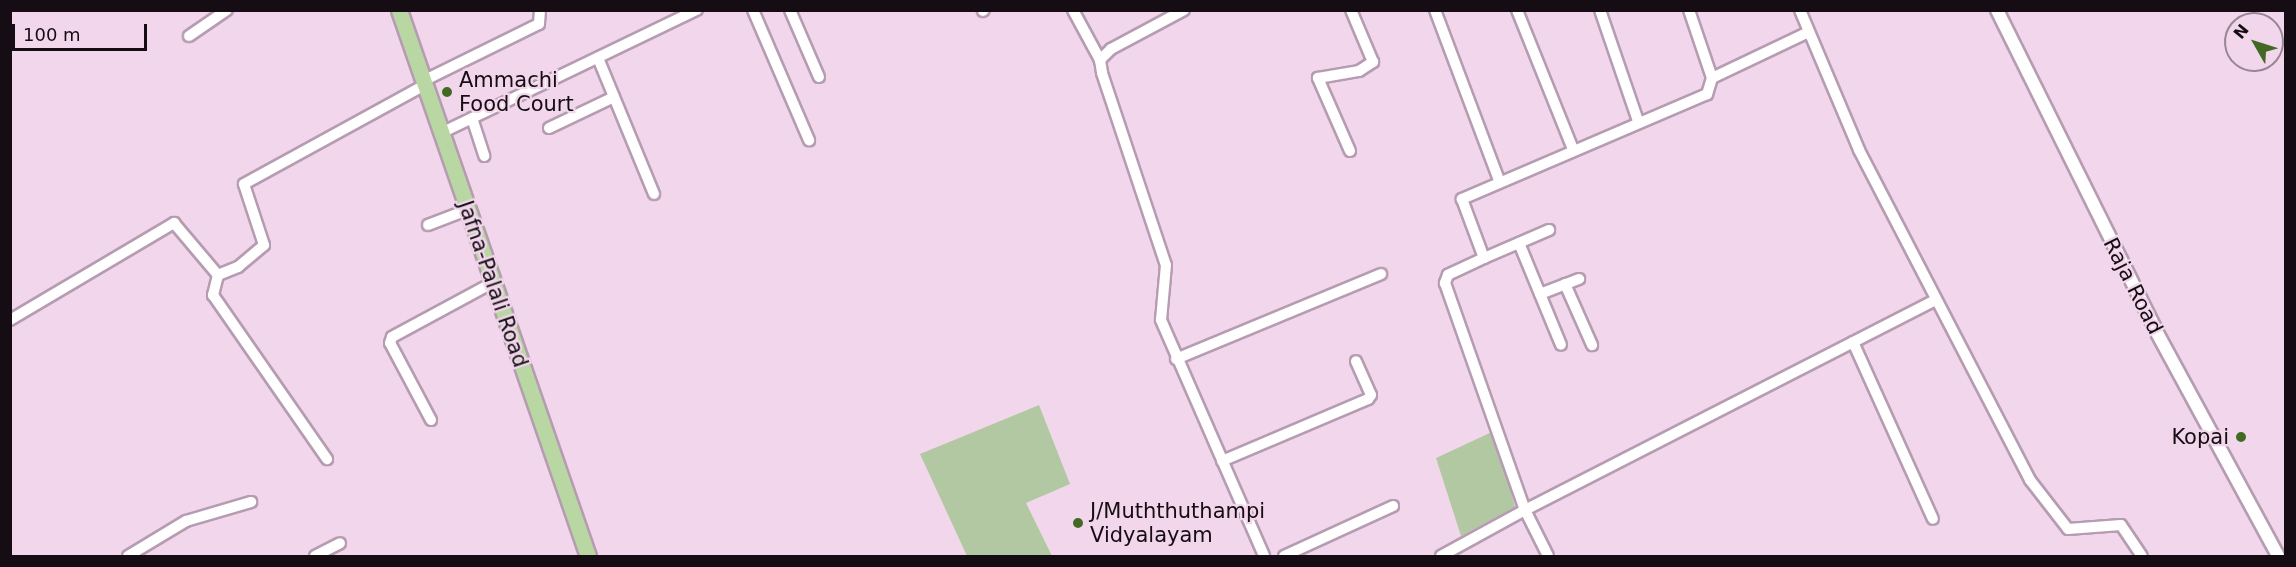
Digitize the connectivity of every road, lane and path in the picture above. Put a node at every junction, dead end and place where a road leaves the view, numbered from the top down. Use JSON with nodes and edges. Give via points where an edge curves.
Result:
{"nodes":[{"id":1,"x":227,"y":10,"type":"edge"},
{"id":2,"x":399,"y":10,"type":"edge"},
{"id":3,"x":540,"y":10,"type":"edge"},
{"id":4,"x":697,"y":10,"type":"edge"},
{"id":5,"x":753,"y":10,"type":"edge"},
{"id":6,"x":790,"y":10,"type":"edge"},
{"id":7,"x":1073,"y":10,"type":"edge"},
{"id":8,"x":1184,"y":10,"type":"edge"},
{"id":9,"x":1351,"y":10,"type":"edge"},
{"id":10,"x":1435,"y":10,"type":"edge"},
{"id":11,"x":1517,"y":10,"type":"edge"},
{"id":12,"x":1600,"y":10,"type":"edge"},
{"id":13,"x":1689,"y":10,"type":"edge"},
{"id":14,"x":1800,"y":10,"type":"edge"},
{"id":15,"x":1997,"y":10,"type":"edge"},
{"id":16,"x":1809,"y":32,"type":"junction"},
{"id":17,"x":189,"y":36,"type":"dead end"},
{"id":18,"x":598,"y":58,"type":"junction"},
{"id":19,"x":1100,"y":60,"type":"junction"},
{"id":20,"x":819,"y":77,"type":"dead end"},
{"id":21,"x":1712,"y":78,"type":"junction"},
{"id":22,"x":424,"y":83,"type":"junction"},
{"id":23,"x":614,"y":97,"type":"junction"},
{"id":24,"x":472,"y":118,"type":"junction"},
{"id":25,"x":1638,"y":121,"type":"junction"},
{"id":26,"x":549,"y":128,"type":"dead end"},
{"id":27,"x":441,"y":133,"type":"junction"},
{"id":28,"x":809,"y":140,"type":"dead end"},
{"id":29,"x":1573,"y":148,"type":"junction"},
{"id":30,"x":1350,"y":151,"type":"dead end"},
{"id":31,"x":484,"y":156,"type":"dead end"},
{"id":32,"x":1499,"y":180,"type":"junction"},
{"id":33,"x":654,"y":194,"type":"dead end"},
{"id":34,"x":467,"y":210,"type":"junction"},
{"id":35,"x":428,"y":225,"type":"dead end"},
{"id":36,"x":1549,"y":230,"type":"dead end"},
{"id":37,"x":1519,"y":243,"type":"junction"},
{"id":38,"x":1484,"y":258,"type":"junction"},
{"id":39,"x":1381,"y":274,"type":"dead end"},
{"id":40,"x":218,"y":275,"type":"junction"},
{"id":41,"x":1579,"y":279,"type":"dead end"},
{"id":42,"x":492,"y":283,"type":"junction"},
{"id":43,"x":1565,"y":284,"type":"junction"},
{"id":44,"x":1540,"y":294,"type":"junction"},
{"id":45,"x":1935,"y":300,"type":"junction"},
{"id":46,"x":10,"y":320,"type":"edge"},
{"id":47,"x":1853,"y":342,"type":"junction"},
{"id":48,"x":1561,"y":345,"type":"dead end"},
{"id":49,"x":1592,"y":345,"type":"dead end"},
{"id":50,"x":1176,"y":359,"type":"junction"},
{"id":51,"x":1356,"y":361,"type":"dead end"},
{"id":52,"x":431,"y":420,"type":"dead end"},
{"id":53,"x":327,"y":459,"type":"dead end"},
{"id":54,"x":1222,"y":461,"type":"junction"},
{"id":55,"x":250,"y":502,"type":"dead end"},
{"id":56,"x":1393,"y":506,"type":"dead end"},
{"id":57,"x":1525,"y":510,"type":"junction"},
{"id":58,"x":1933,"y":519,"type":"dead end"},
{"id":59,"x":340,"y":543,"type":"dead end"},
{"id":60,"x":128,"y":556,"type":"edge"},
{"id":61,"x":315,"y":556,"type":"edge"},
{"id":62,"x":588,"y":556,"type":"edge"},
{"id":63,"x":1264,"y":556,"type":"edge"},
{"id":64,"x":1284,"y":556,"type":"edge"},
{"id":65,"x":1442,"y":556,"type":"edge"},
{"id":66,"x":1548,"y":556,"type":"edge"},
{"id":67,"x":2142,"y":556,"type":"edge"},
{"id":68,"x":2278,"y":556,"type":"edge"}],
"edges":[{"from":1,"to":17,"type":"street"},
{"from":2,"to":22,"type":"main road","name":"Jafna-Palali Road"},
{"from":3,"to":22,"type":"street","via":[[539,24]]},
{"from":4,"to":18,"type":"street"},
{"from":5,"to":28,"type":"street"},
{"from":6,"to":20,"type":"street"},
{"from":7,"to":19,"type":"street"},
{"from":8,"to":19,"type":"street"},
{"from":9,"to":30,"type":"street","via":[[1373,62],[1359,71],[1318,78]]},
{"from":10,"to":32,"type":"street"},
{"from":11,"to":29,"type":"street"},
{"from":12,"to":25,"type":"street"},
{"from":13,"to":21,"type":"street"},
{"from":14,"to":16,"type":"street"},
{"from":15,"to":68,"type":"street","name":"Raja Road","via":[[2156,331]]},
{"from":16,"to":21,"type":"street"},
{"from":16,"to":45,"type":"street","via":[[1859,150]]},
{"from":18,"to":23,"type":"street"},
{"from":18,"to":24,"type":"street"},
{"from":19,"to":50,"type":"street","via":[[1166,265],[1161,320]]},
{"from":21,"to":25,"type":"street","via":[[1707,94]]},
{"from":22,"to":27,"type":"main road","name":"Jafna-Palali Road"},
{"from":22,"to":40,"type":"street","via":[[244,184],[264,245],[238,267]]},
{"from":23,"to":26,"type":"street"},
{"from":23,"to":33,"type":"street"},
{"from":24,"to":27,"type":"street"},
{"from":24,"to":31,"type":"street"},
{"from":25,"to":29,"type":"street"},
{"from":27,"to":34,"type":"main road","name":"Jafna-Palali Road"},
{"from":29,"to":32,"type":"street"},
{"from":32,"to":38,"type":"street","via":[[1462,199]]},
{"from":34,"to":35,"type":"street"},
{"from":34,"to":42,"type":"main road","name":"Jafna-Palali Road"},
{"from":36,"to":37,"type":"street"},
{"from":37,"to":38,"type":"street"},
{"from":37,"to":44,"type":"street"},
{"from":38,"to":57,"type":"street","via":[[1448,275],[1446,283]]},
{"from":39,"to":50,"type":"street"},
{"from":40,"to":46,"type":"street","via":[[174,223]]},
{"from":40,"to":53,"type":"street","via":[[213,295]]},
{"from":41,"to":43,"type":"street"},
{"from":42,"to":52,"type":"street","via":[[392,337],[390,343]]},
{"from":42,"to":62,"type":"main road","name":"Jafna-Palali Road"},
{"from":43,"to":44,"type":"street"},
{"from":43,"to":49,"type":"street"},
{"from":44,"to":48,"type":"street"},
{"from":45,"to":47,"type":"street"},
{"from":45,"to":67,"type":"street","via":[[2059,522],[2079,530],[2121,525]]},
{"from":47,"to":57,"type":"street"},
{"from":47,"to":58,"type":"street"},
{"from":50,"to":54,"type":"street"},
{"from":51,"to":54,"type":"street","via":[[1371,395],[1368,399]]},
{"from":54,"to":63,"type":"street"},
{"from":55,"to":60,"type":"street","via":[[186,521]]},
{"from":56,"to":64,"type":"street"},
{"from":57,"to":65,"type":"street"},
{"from":57,"to":66,"type":"street"},
{"from":59,"to":61,"type":"street"}]}
